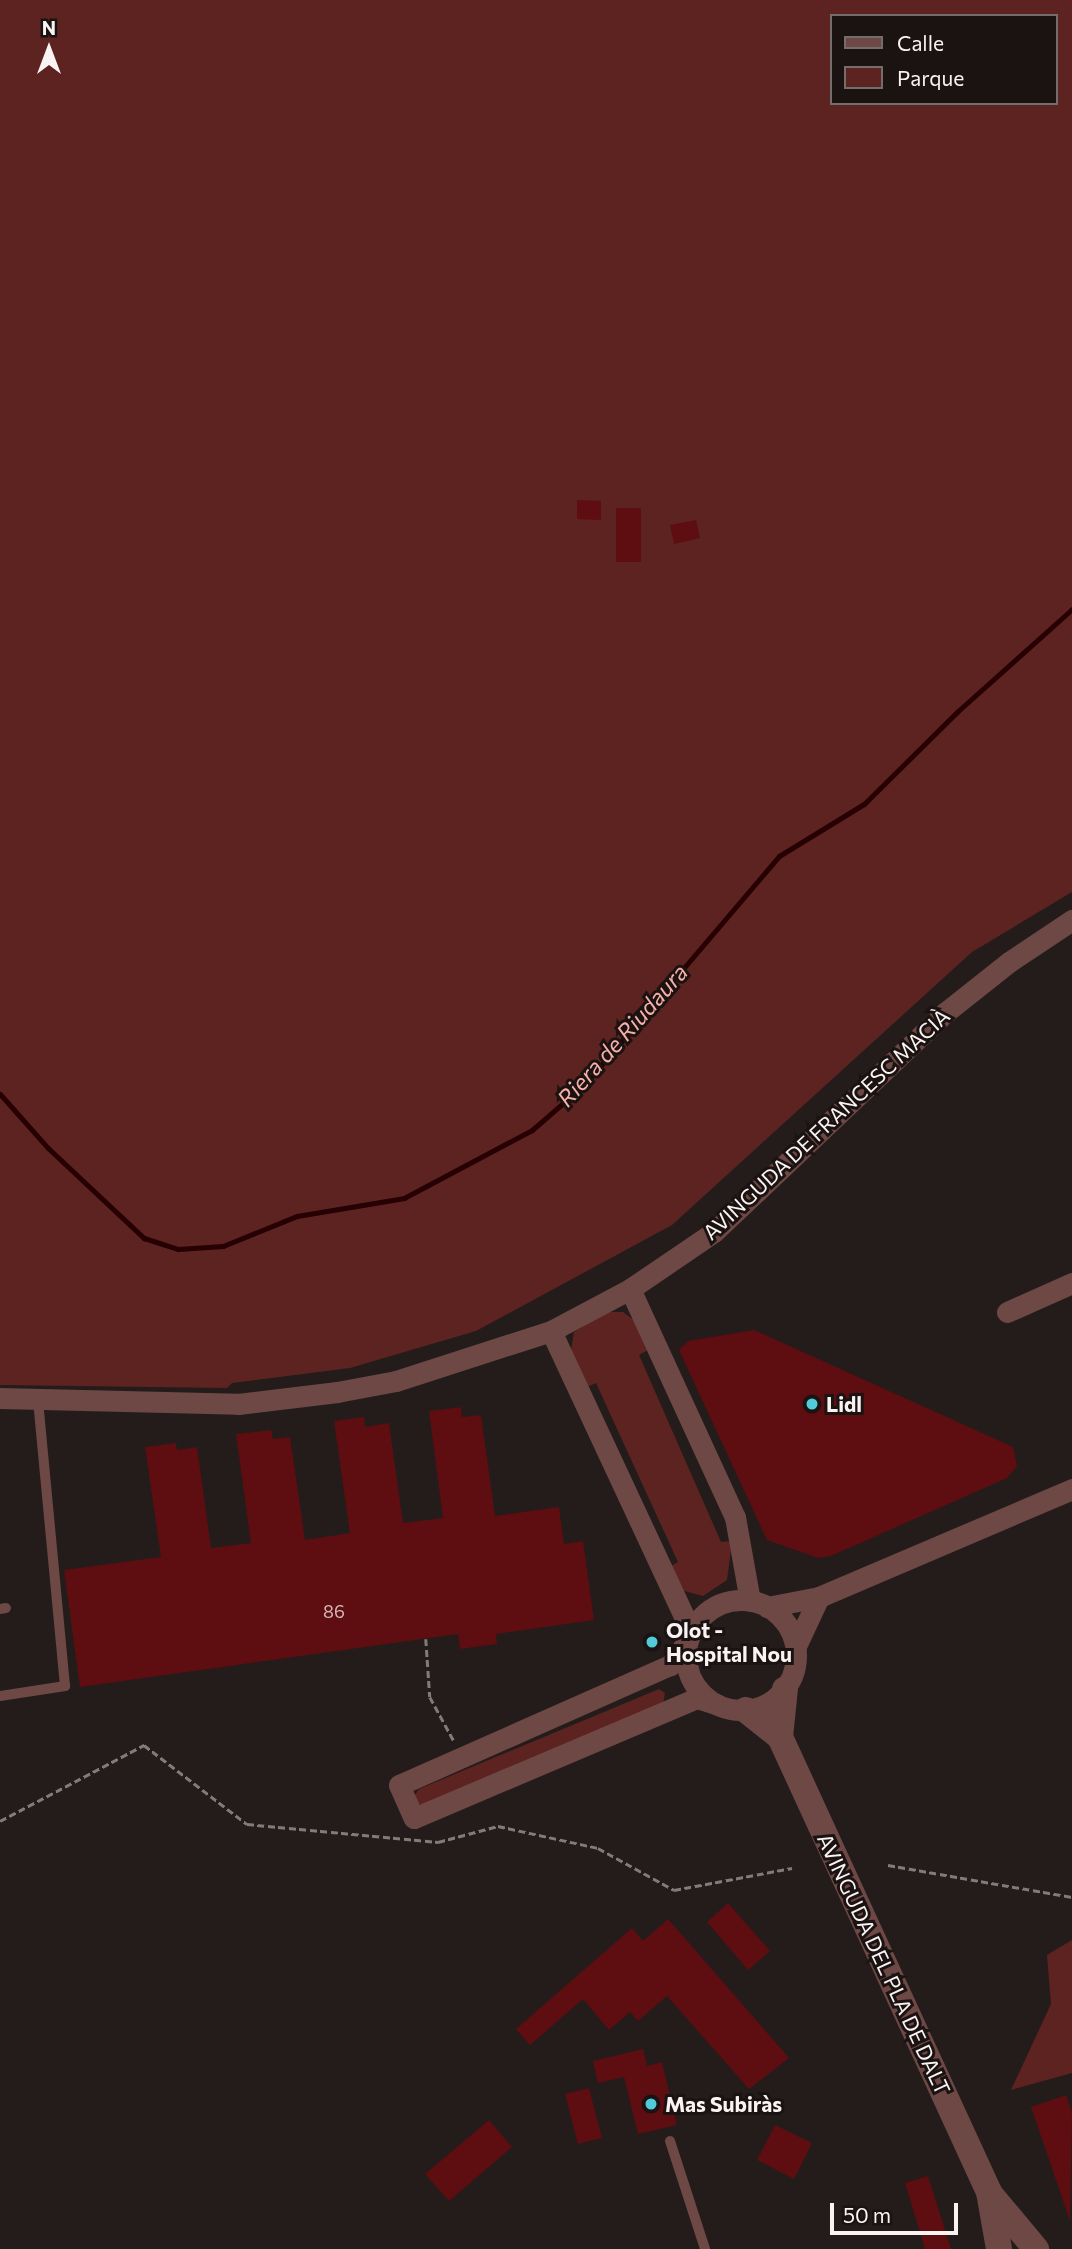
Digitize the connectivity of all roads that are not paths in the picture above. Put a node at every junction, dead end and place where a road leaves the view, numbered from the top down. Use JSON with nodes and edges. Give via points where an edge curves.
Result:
{"nodes":[{"id":1,"x":1072,"y":920,"type":"edge"},
{"id":2,"x":1072,"y":1283,"type":"edge"},
{"id":3,"x":630,"y":1289,"type":"junction"},
{"id":4,"x":1007,"y":1311,"type":"dead end"},
{"id":5,"x":551,"y":1331,"type":"junction"},
{"id":6,"x":0,"y":1398,"type":"edge"},
{"id":7,"x":38,"y":1400,"type":"junction"},
{"id":8,"x":1072,"y":1489,"type":"edge"},
{"id":9,"x":818,"y":1597,"type":"junction"},
{"id":10,"x":759,"y":1604,"type":"junction"},
{"id":11,"x":689,"y":1636,"type":"junction"},
{"id":12,"x":796,"y":1646,"type":"junction"},
{"id":13,"x":785,"y":1689,"type":"junction"},
{"id":14,"x":0,"y":1696,"type":"edge"},
{"id":15,"x":718,"y":1706,"type":"junction"},
{"id":16,"x":746,"y":1710,"type":"junction"},
{"id":17,"x":780,"y":1737,"type":"junction"},
{"id":18,"x":670,"y":2141,"type":"dead end"},
{"id":19,"x":989,"y":2192,"type":"junction"},
{"id":20,"x":705,"y":2249,"type":"edge"},
{"id":21,"x":999,"y":2249,"type":"edge"},
{"id":22,"x":1036,"y":2249,"type":"edge"}],
"edges":[{"from":1,"to":3,"type":"street","name":"AVINGUDA DE FRANCESC MACIÀ","via":[[981,983],[713,1232]]},
{"from":2,"to":4,"type":"street"},
{"from":3,"to":5,"type":"street","name":"AVINGUDA DE FRANCESC MACIÀ"},
{"from":3,"to":10,"type":"street","via":[[734,1517]]},
{"from":5,"to":7,"type":"street","name":"AVINGUDA DE FRANCESC MACIÀ","via":[[396,1381],[337,1392],[238,1404]]},
{"from":5,"to":11,"type":"street"},
{"from":6,"to":7,"type":"street","name":"AVINGUDA DE FRANCESC MACIÀ"},
{"from":7,"to":14,"type":"lane","via":[[65,1686]]},
{"from":8,"to":9,"type":"street"},
{"from":9,"to":10,"type":"street"},
{"from":9,"to":12,"type":"street"},
{"from":10,"to":11,"type":"street","via":[[720,1604]]},
{"from":10,"to":12,"type":"street","via":[[790,1630]]},
{"from":11,"to":15,"type":"street","via":[[688,1672],[705,1697]]},
{"from":11,"to":15,"type":"street","via":[[670,1665],[399,1785],[414,1818],[696,1698]]},
{"from":12,"to":13,"type":"street","via":[[793,1675]]},
{"from":13,"to":16,"type":"street","via":[[768,1703]]},
{"from":13,"to":17,"type":"street"},
{"from":15,"to":16,"type":"street"},
{"from":16,"to":17,"type":"street","name":"AVINGUDA DEL PLA DE DALT"},
{"from":17,"to":19,"type":"street","name":"AVINGUDA DEL PLA DE DALT"},
{"from":18,"to":20,"type":"lane"},
{"from":19,"to":21,"type":"street","name":"AVINGUDA DEL PLA DE DALT"},
{"from":19,"to":22,"type":"street","name":"AVINGUDA DEL PLA DE DALT"}]}
